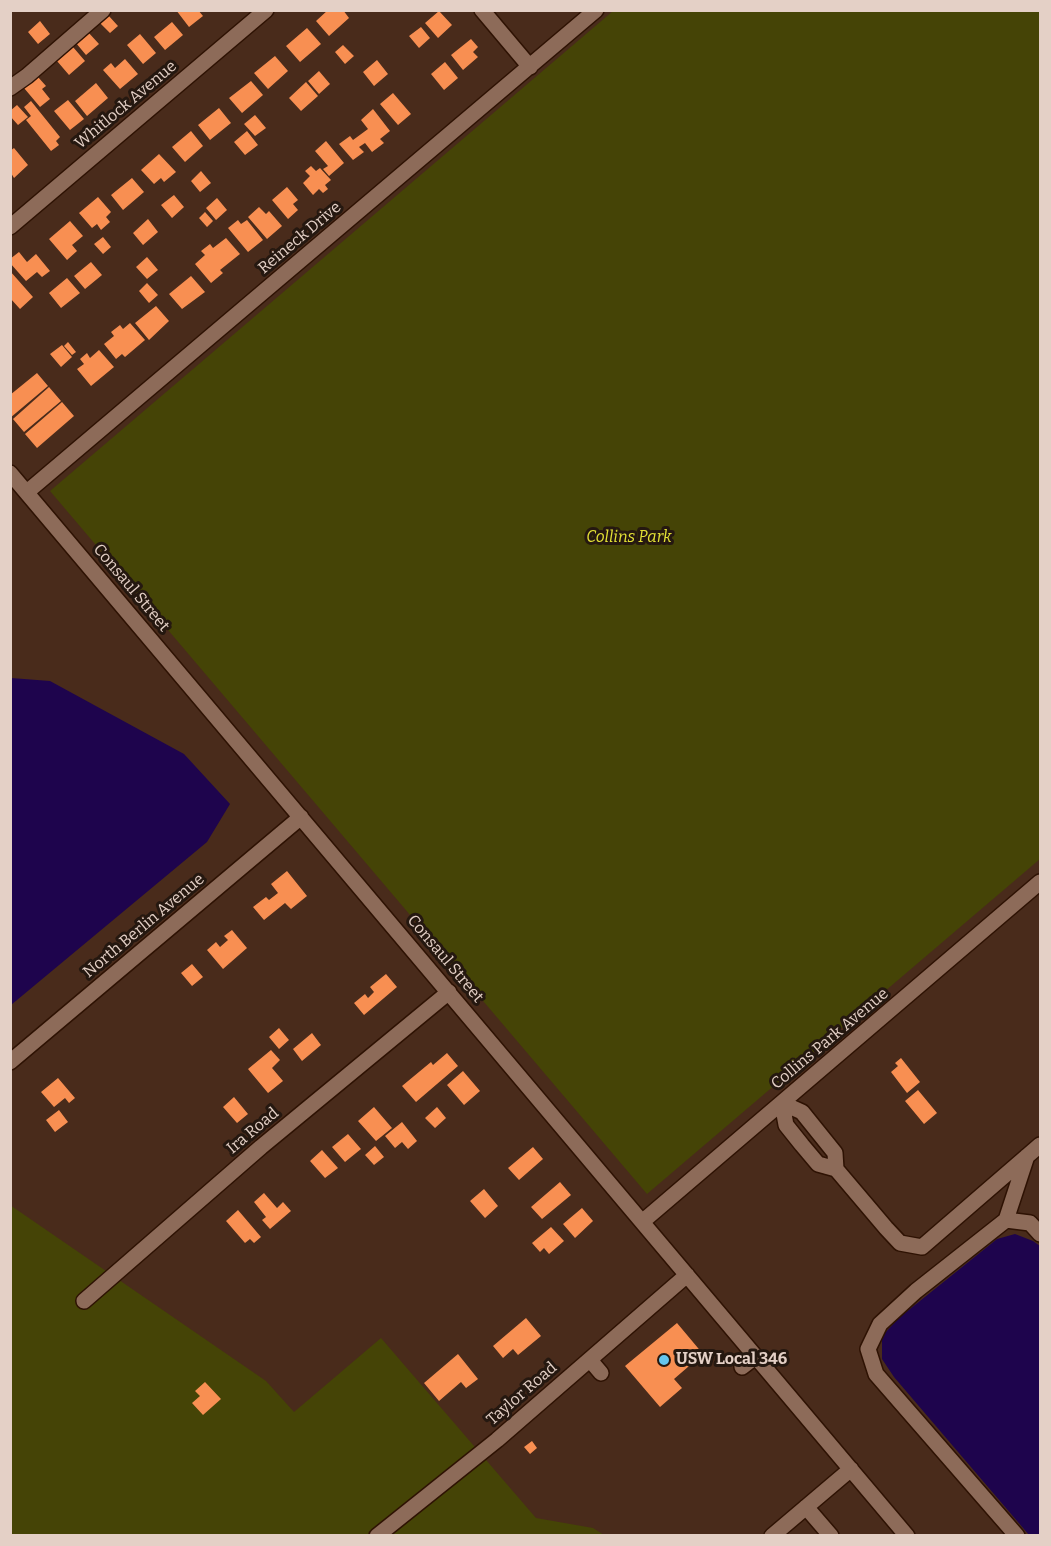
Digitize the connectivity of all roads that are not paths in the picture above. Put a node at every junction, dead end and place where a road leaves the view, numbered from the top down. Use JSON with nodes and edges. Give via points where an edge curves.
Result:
{"nodes":[{"id":1,"x":103,"y":10,"type":"edge"},
{"id":2,"x":266,"y":10,"type":"edge"},
{"id":3,"x":482,"y":10,"type":"edge"},
{"id":4,"x":596,"y":10,"type":"edge"},
{"id":5,"x":530,"y":67,"type":"junction"},
{"id":6,"x":10,"y":88,"type":"edge"},
{"id":7,"x":10,"y":227,"type":"edge"},
{"id":8,"x":10,"y":473,"type":"edge"},
{"id":9,"x":27,"y":492,"type":"junction"},
{"id":10,"x":301,"y":817,"type":"junction"},
{"id":11,"x":1041,"y":882,"type":"edge"},
{"id":12,"x":448,"y":992,"type":"junction"},
{"id":13,"x":10,"y":1062,"type":"edge"},
{"id":14,"x":782,"y":1102,"type":"junction"},
{"id":15,"x":1041,"y":1145,"type":"edge"},
{"id":16,"x":1027,"y":1156,"type":"junction"},
{"id":17,"x":1006,"y":1220,"type":"junction"},
{"id":18,"x":642,"y":1222,"type":"junction"},
{"id":19,"x":1041,"y":1234,"type":"edge"},
{"id":20,"x":687,"y":1275,"type":"junction"},
{"id":21,"x":84,"y":1301,"type":"dead end"},
{"id":22,"x":755,"y":1357,"type":"junction"},
{"id":23,"x":590,"y":1360,"type":"junction"},
{"id":24,"x":742,"y":1367,"type":"dead end"},
{"id":25,"x":601,"y":1373,"type":"dead end"},
{"id":26,"x":851,"y":1469,"type":"junction"},
{"id":27,"x":806,"y":1507,"type":"junction"},
{"id":28,"x":377,"y":1536,"type":"edge"},
{"id":29,"x":772,"y":1536,"type":"edge"},
{"id":30,"x":831,"y":1536,"type":"edge"},
{"id":31,"x":907,"y":1536,"type":"edge"},
{"id":32,"x":1017,"y":1536,"type":"edge"}],
"edges":[{"from":1,"to":6,"type":"street"},
{"from":2,"to":7,"type":"street","name":"Whitlock Avenue"},
{"from":3,"to":5,"type":"street"},
{"from":4,"to":5,"type":"street","name":"Reineck Drive"},
{"from":5,"to":9,"type":"street","name":"Reineck Drive"},
{"from":8,"to":9,"type":"street","name":"Consaul Street"},
{"from":9,"to":10,"type":"street","name":"Consaul Street"},
{"from":10,"to":12,"type":"street","name":"Consaul Street"},
{"from":10,"to":13,"type":"street","name":"North Berlin Avenue"},
{"from":11,"to":14,"type":"street","name":"Collins Park Avenue"},
{"from":12,"to":18,"type":"street","name":"Consaul Street"},
{"from":12,"to":21,"type":"street","name":"Ira Road"},
{"from":14,"to":16,"type":"street","via":[[802,1113],[835,1153],[837,1169],[900,1243],[922,1247]]},
{"from":14,"to":18,"type":"street","name":"Collins Park Avenue"},
{"from":15,"to":16,"type":"street"},
{"from":16,"to":17,"type":"street"},
{"from":17,"to":19,"type":"street","via":[[1030,1223]]},
{"from":17,"to":32,"type":"street","via":[[880,1324],[868,1349],[876,1374]]},
{"from":18,"to":20,"type":"street","name":"Consaul Street"},
{"from":20,"to":22,"type":"street","name":"Consaul Street"},
{"from":20,"to":23,"type":"street","name":"Taylor Road"},
{"from":22,"to":24,"type":"street"},
{"from":22,"to":26,"type":"street","name":"Consaul Street"},
{"from":23,"to":25,"type":"street"},
{"from":23,"to":28,"type":"street","name":"Taylor Road"},
{"from":26,"to":27,"type":"street"},
{"from":26,"to":31,"type":"street","name":"Consaul Street"},
{"from":27,"to":29,"type":"street"},
{"from":27,"to":30,"type":"street"}]}
